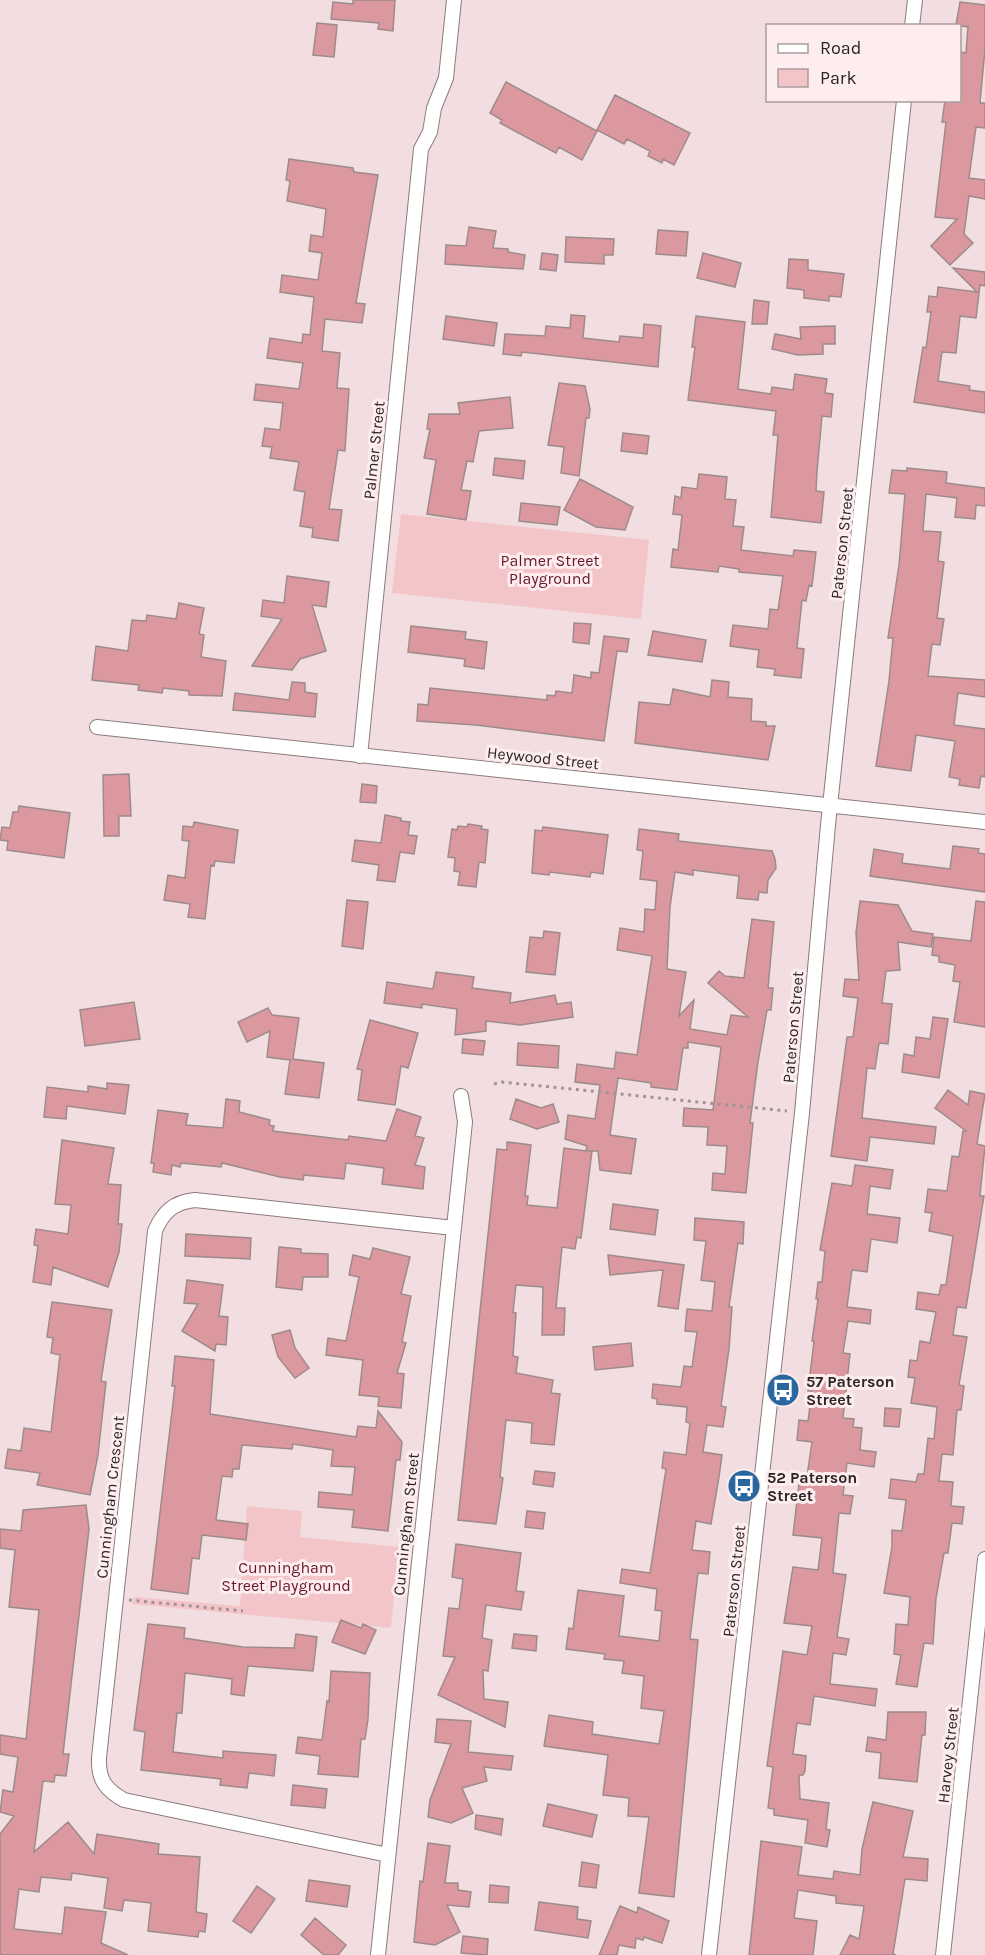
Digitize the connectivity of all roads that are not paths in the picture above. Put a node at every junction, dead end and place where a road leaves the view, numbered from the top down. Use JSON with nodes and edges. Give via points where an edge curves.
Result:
{"nodes":[{"id":1,"x":454,"y":0,"type":"edge"},
{"id":2,"x":915,"y":0,"type":"edge"},
{"id":3,"x":912,"y":24,"type":"edge"},
{"id":4,"x":904,"y":102,"type":"edge"},
{"id":5,"x":97,"y":727,"type":"dead end"},
{"id":6,"x":360,"y":756,"type":"junction"},
{"id":7,"x":830,"y":805,"type":"junction"},
{"id":8,"x":985,"y":822,"type":"edge"},
{"id":9,"x":461,"y":1096,"type":"dead end"},
{"id":10,"x":454,"y":1228,"type":"junction"},
{"id":11,"x":985,"y":1559,"type":"edge"},
{"id":12,"x":388,"y":1855,"type":"junction"},
{"id":13,"x":378,"y":1955,"type":"edge"},
{"id":14,"x":709,"y":1955,"type":"edge"},
{"id":15,"x":943,"y":1955,"type":"edge"}],
"edges":[{"from":1,"to":6,"type":"street","name":"Palmer Street","via":[[446,78],[421,149]]},
{"from":2,"to":3,"type":"street"},
{"from":4,"to":7,"type":"street","name":"Paterson Street"},
{"from":5,"to":6,"type":"street","name":"Heywood Street"},
{"from":6,"to":7,"type":"street","name":"Heywood Street"},
{"from":7,"to":8,"type":"street","name":"Heywood Street"},
{"from":7,"to":14,"type":"street","name":"Paterson Street","via":[[802,1113]]},
{"from":9,"to":10,"type":"street","name":"Cunningham Street","via":[[465,1122]]},
{"from":10,"to":12,"type":"street","name":"Cunningham Street"},
{"from":10,"to":12,"type":"street","name":"Cunningham Crescent","via":[[195,1200],[171,1207],[160,1218],[155,1231],[115,1599],[98,1765],[102,1783],[109,1792],[124,1800]]},
{"from":11,"to":15,"type":"street","name":"Harvey Street"},
{"from":12,"to":13,"type":"street","name":"Cunningham Street"}]}
